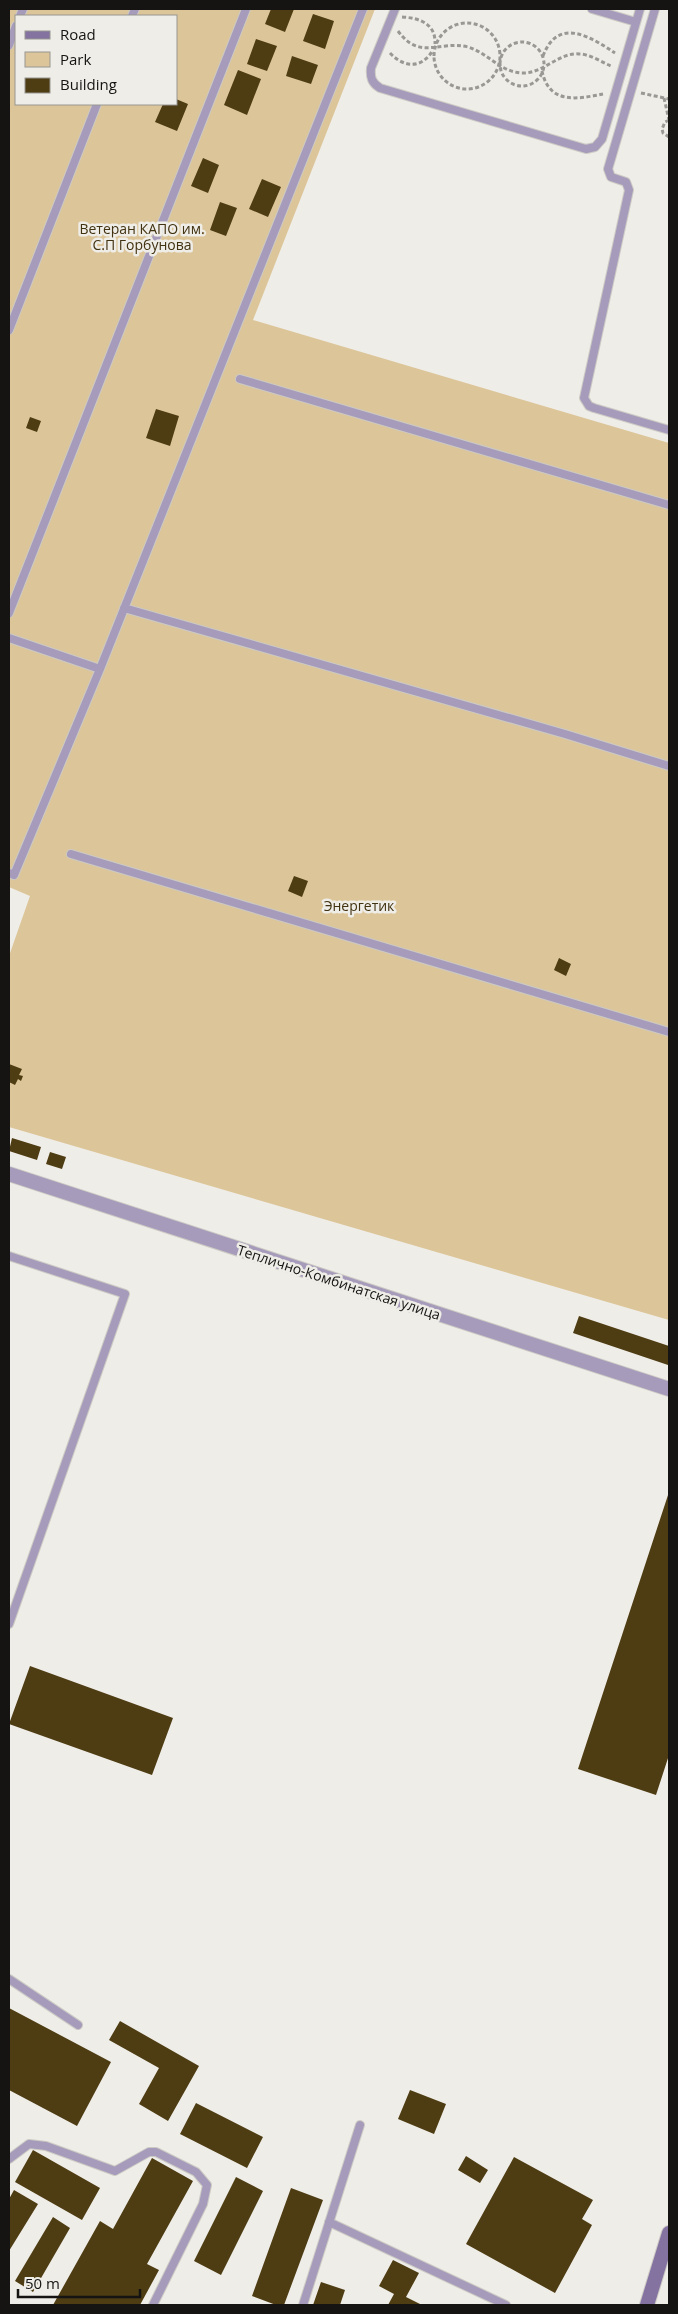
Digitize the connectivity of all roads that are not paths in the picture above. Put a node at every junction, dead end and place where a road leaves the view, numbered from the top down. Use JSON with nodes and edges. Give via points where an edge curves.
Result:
{"nodes":[{"id":1,"x":246,"y":9,"type":"edge"},
{"id":2,"x":363,"y":9,"type":"edge"},
{"id":3,"x":395,"y":9,"type":"edge"},
{"id":4,"x":592,"y":9,"type":"edge"},
{"id":5,"x":640,"y":9,"type":"edge"},
{"id":6,"x":654,"y":9,"type":"edge"},
{"id":7,"x":636,"y":22,"type":"junction"},
{"id":8,"x":15,"y":29,"type":"edge"},
{"id":9,"x":9,"y":45,"type":"edge"},
{"id":10,"x":97,"y":105,"type":"edge"},
{"id":11,"x":9,"y":330,"type":"edge"},
{"id":12,"x":240,"y":379,"type":"dead end"},
{"id":13,"x":669,"y":430,"type":"edge"},
{"id":14,"x":669,"y":505,"type":"edge"},
{"id":15,"x":124,"y":608,"type":"junction"},
{"id":16,"x":9,"y":613,"type":"edge"},
{"id":17,"x":9,"y":638,"type":"edge"},
{"id":18,"x":100,"y":669,"type":"junction"},
{"id":19,"x":669,"y":766,"type":"edge"},
{"id":20,"x":71,"y":854,"type":"dead end"},
{"id":21,"x":9,"y":872,"type":"edge"},
{"id":22,"x":669,"y":1032,"type":"edge"},
{"id":23,"x":9,"y":1174,"type":"edge"},
{"id":24,"x":9,"y":1256,"type":"edge"},
{"id":25,"x":669,"y":1389,"type":"edge"},
{"id":26,"x":9,"y":1624,"type":"edge"},
{"id":27,"x":9,"y":1979,"type":"edge"},
{"id":28,"x":78,"y":2024,"type":"dead end"},
{"id":29,"x":360,"y":2125,"type":"dead end"},
{"id":30,"x":9,"y":2159,"type":"edge"},
{"id":31,"x":329,"y":2222,"type":"junction"},
{"id":32,"x":669,"y":2233,"type":"edge"},
{"id":33,"x":153,"y":2305,"type":"edge"},
{"id":34,"x":303,"y":2305,"type":"edge"},
{"id":35,"x":506,"y":2305,"type":"edge"},
{"id":36,"x":647,"y":2305,"type":"edge"}],
"edges":[{"from":1,"to":16,"type":"lane"},
{"from":2,"to":15,"type":"lane"},
{"from":3,"to":7,"type":"lane","via":[[371,68],[370,76],[375,85],[586,149],[594,147],[602,139]]},
{"from":4,"to":7,"type":"lane"},
{"from":5,"to":7,"type":"lane"},
{"from":6,"to":13,"type":"lane","via":[[608,169],[611,177],[626,182],[629,190],[584,398],[594,408]]},
{"from":8,"to":9,"type":"lane"},
{"from":10,"to":11,"type":"lane"},
{"from":12,"to":14,"type":"lane"},
{"from":15,"to":18,"type":"lane"},
{"from":15,"to":19,"type":"lane"},
{"from":17,"to":18,"type":"lane"},
{"from":18,"to":21,"type":"lane","via":[[14,875]]},
{"from":20,"to":22,"type":"lane"},
{"from":23,"to":25,"type":"street","name":"Теплично-Комбинатская улица"},
{"from":24,"to":26,"type":"lane","via":[[125,1294]]},
{"from":27,"to":28,"type":"lane"},
{"from":29,"to":31,"type":"lane"},
{"from":30,"to":33,"type":"lane","via":[[29,2144],[46,2146],[116,2171],[149,2152],[156,2152],[196,2172],[207,2185],[203,2204]]},
{"from":31,"to":34,"type":"lane"},
{"from":31,"to":35,"type":"lane"},
{"from":32,"to":36,"type":"main road"}]}
